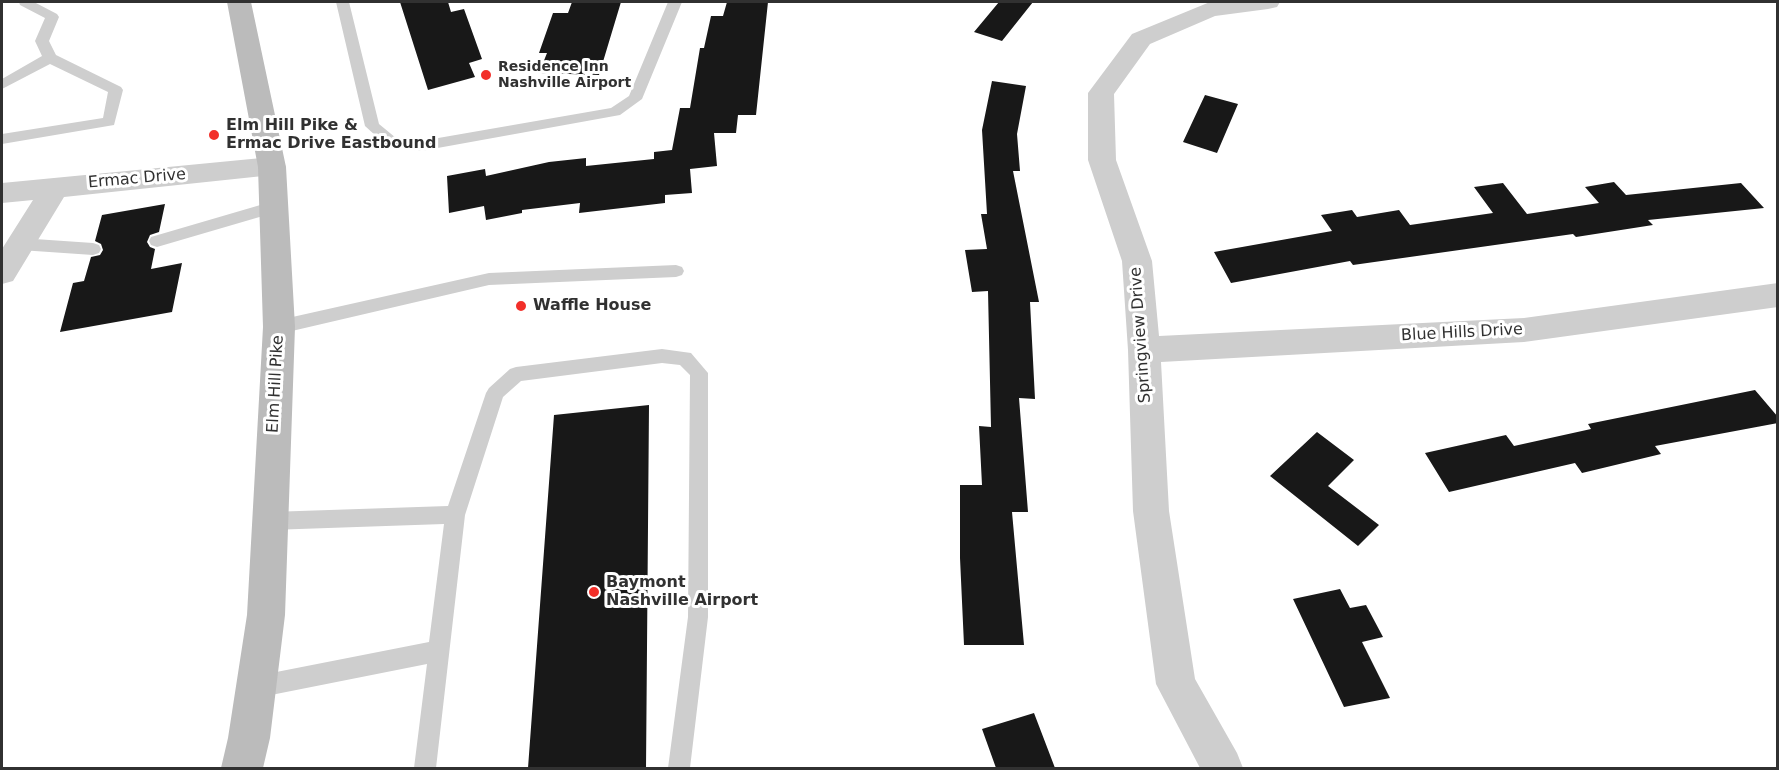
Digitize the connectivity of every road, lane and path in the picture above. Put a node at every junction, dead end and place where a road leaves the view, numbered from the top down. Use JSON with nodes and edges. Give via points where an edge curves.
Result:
{"nodes":[{"id":1,"x":25,"y":2,"type":"edge"},
{"id":2,"x":239,"y":2,"type":"edge"},
{"id":3,"x":342,"y":2,"type":"edge"},
{"id":4,"x":675,"y":2,"type":"edge"},
{"id":5,"x":1268,"y":2,"type":"edge"},
{"id":6,"x":50,"y":58,"type":"junction"},
{"id":7,"x":2,"y":85,"type":"edge"},
{"id":8,"x":2,"y":139,"type":"edge"},
{"id":9,"x":272,"y":167,"type":"junction"},
{"id":10,"x":56,"y":187,"type":"junction"},
{"id":11,"x":2,"y":193,"type":"edge"},
{"id":12,"x":274,"y":207,"type":"junction"},
{"id":13,"x":157,"y":241,"type":"dead end"},
{"id":14,"x":20,"y":244,"type":"junction"},
{"id":15,"x":93,"y":249,"type":"dead end"},
{"id":16,"x":676,"y":270,"type":"dead end"},
{"id":17,"x":2,"y":273,"type":"edge"},
{"id":18,"x":1778,"y":294,"type":"edge"},
{"id":19,"x":279,"y":327,"type":"junction"},
{"id":20,"x":1144,"y":350,"type":"junction"},
{"id":21,"x":455,"y":515,"type":"junction"},
{"id":22,"x":270,"y":521,"type":"junction"},
{"id":23,"x":439,"y":651,"type":"junction"},
{"id":24,"x":256,"y":687,"type":"junction"},
{"id":25,"x":242,"y":768,"type":"edge"},
{"id":26,"x":425,"y":768,"type":"edge"},
{"id":27,"x":679,"y":768,"type":"edge"},
{"id":28,"x":1222,"y":768,"type":"edge"}],
"edges":[{"from":1,"to":6,"type":"lane","via":[[52,17],[42,41]]},
{"from":2,"to":9,"type":"main road","name":"Elm Hill Pike"},
{"from":3,"to":4,"type":"lane","via":[[372,126],[392,142],[421,146],[615,112],[635,99]]},
{"from":5,"to":20,"type":"street","name":"Springview Drive","via":[[1210,9],[1141,39],[1101,93],[1102,160],[1137,261]]},
{"from":6,"to":7,"type":"lane"},
{"from":6,"to":8,"type":"lane","via":[[116,90],[109,122]]},
{"from":9,"to":10,"type":"street","name":"Ermac Drive"},
{"from":9,"to":12,"type":"main road","name":"Elm Hill Pike"},
{"from":10,"to":11,"type":"street","name":"Ermac Drive"},
{"from":10,"to":14,"type":"street"},
{"from":12,"to":13,"type":"lane"},
{"from":12,"to":19,"type":"main road","name":"Elm Hill Pike"},
{"from":14,"to":15,"type":"lane"},
{"from":14,"to":17,"type":"street"},
{"from":16,"to":19,"type":"lane","via":[[489,279]]},
{"from":18,"to":20,"type":"street","name":"Blue Hills Drive","via":[[1524,330]]},
{"from":19,"to":22,"type":"main road","name":"Elm Hill Pike"},
{"from":20,"to":28,"type":"street","name":"Springview Drive","via":[[1150,511],[1176,684]]},
{"from":21,"to":22,"type":"lane"},
{"from":21,"to":23,"type":"lane"},
{"from":21,"to":27,"type":"lane","via":[[495,393],[516,374],[662,356],[685,358],[699,373],[698,617]]},
{"from":22,"to":24,"type":"main road","name":"Elm Hill Pike","via":[[266,615]]},
{"from":23,"to":24,"type":"lane"},
{"from":23,"to":26,"type":"lane"},
{"from":24,"to":25,"type":"main road","name":"Elm Hill Pike"}]}
